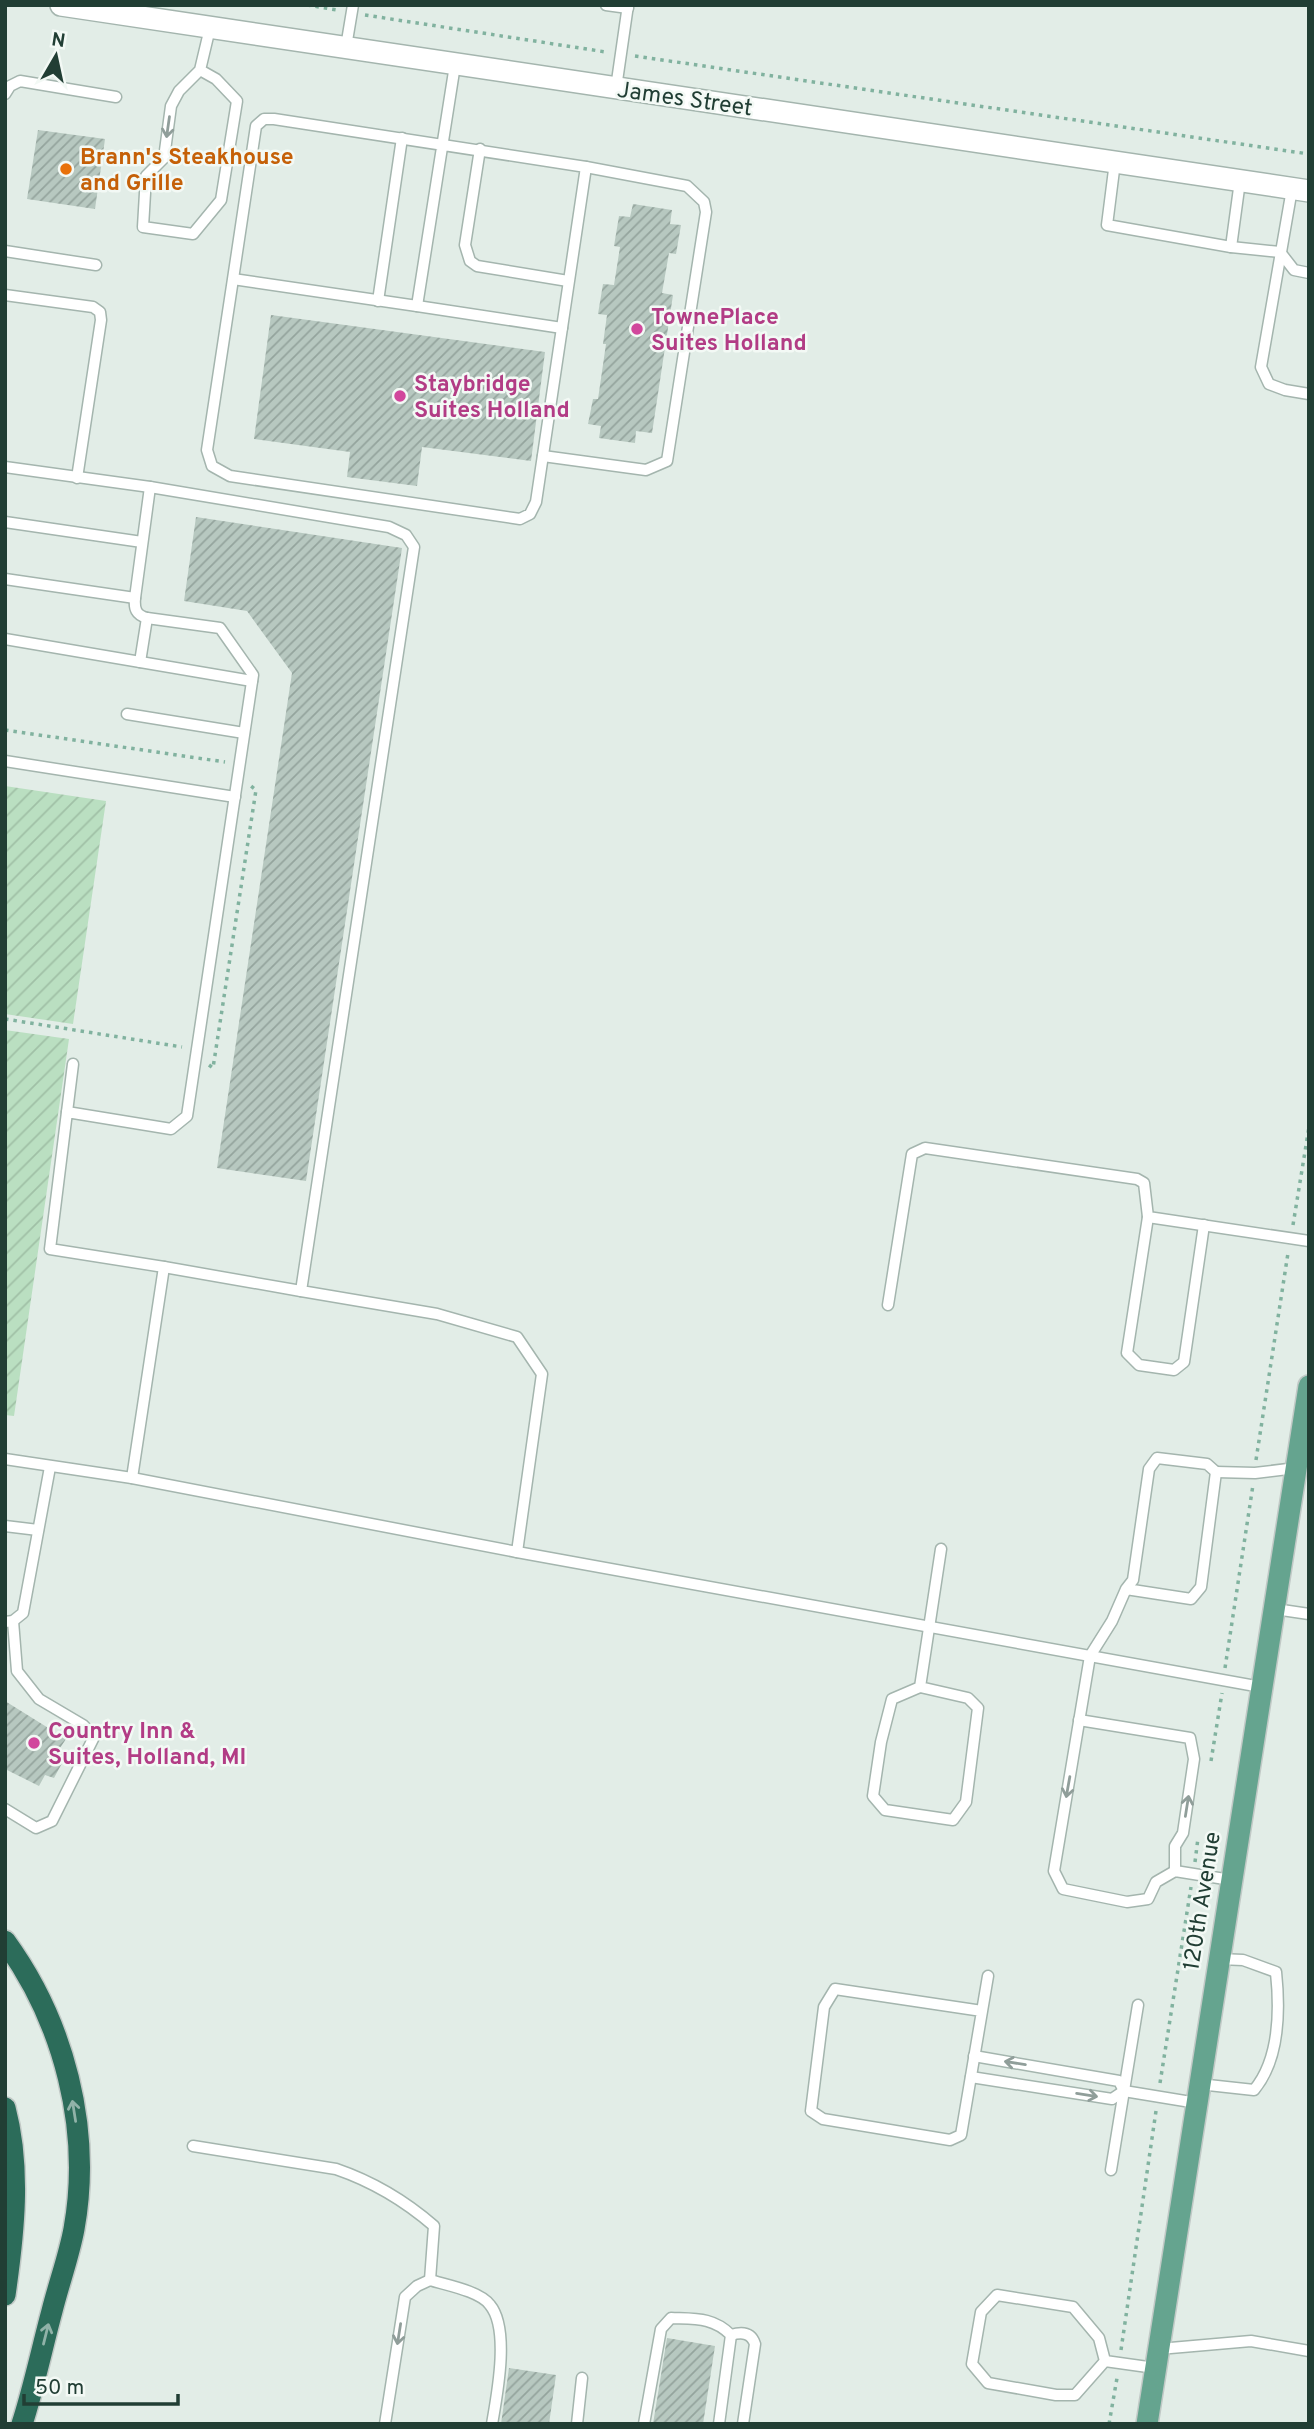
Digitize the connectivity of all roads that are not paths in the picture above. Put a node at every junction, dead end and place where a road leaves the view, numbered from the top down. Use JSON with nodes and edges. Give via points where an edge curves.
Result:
{"nodes":[{"id":1,"x":61,"y":5,"type":"edge"},
{"id":2,"x":606,"y":5,"type":"edge"},
{"id":3,"x":628,"y":7,"type":"edge"},
{"id":4,"x":352,"y":9,"type":"edge"},
{"id":5,"x":209,"y":28,"type":"junction"},
{"id":6,"x":346,"y":48,"type":"junction"},
{"id":7,"x":454,"y":65,"type":"junction"},
{"id":8,"x":200,"y":70,"type":"junction"},
{"id":9,"x":615,"y":88,"type":"junction"},
{"id":10,"x":5,"y":94,"type":"edge"},
{"id":11,"x":116,"y":97,"type":"dead end"},
{"id":12,"x":402,"y":138,"type":"junction"},
{"id":13,"x":441,"y":143,"type":"junction"},
{"id":14,"x":480,"y":149,"type":"junction"},
{"id":15,"x":1115,"y":162,"type":"junction"},
{"id":16,"x":586,"y":167,"type":"junction"},
{"id":17,"x":1240,"y":180,"type":"junction"},
{"id":18,"x":1301,"y":190,"type":"edge"},
{"id":19,"x":1231,"y":247,"type":"junction"},
{"id":20,"x":5,"y":251,"type":"edge"},
{"id":21,"x":1280,"y":252,"type":"junction"},
{"id":22,"x":96,"y":265,"type":"dead end"},
{"id":23,"x":1309,"y":273,"type":"edge"},
{"id":24,"x":233,"y":279,"type":"junction"},
{"id":25,"x":568,"y":281,"type":"junction"},
{"id":26,"x":5,"y":295,"type":"edge"},
{"id":27,"x":378,"y":301,"type":"junction"},
{"id":28,"x":417,"y":306,"type":"junction"},
{"id":29,"x":562,"y":328,"type":"junction"},
{"id":30,"x":1309,"y":394,"type":"edge"},
{"id":31,"x":543,"y":456,"type":"junction"},
{"id":32,"x":5,"y":467,"type":"edge"},
{"id":33,"x":77,"y":478,"type":"junction"},
{"id":34,"x":150,"y":487,"type":"junction"},
{"id":35,"x":5,"y":522,"type":"edge"},
{"id":36,"x":142,"y":542,"type":"junction"},
{"id":37,"x":5,"y":579,"type":"edge"},
{"id":38,"x":135,"y":598,"type":"junction"},
{"id":39,"x":147,"y":618,"type":"junction"},
{"id":40,"x":5,"y":639,"type":"edge"},
{"id":41,"x":140,"y":662,"type":"junction"},
{"id":42,"x":252,"y":681,"type":"junction"},
{"id":43,"x":127,"y":714,"type":"dead end"},
{"id":44,"x":244,"y":733,"type":"junction"},
{"id":45,"x":5,"y":761,"type":"edge"},
{"id":46,"x":234,"y":797,"type":"junction"},
{"id":47,"x":73,"y":1064,"type":"dead end"},
{"id":48,"x":67,"y":1112,"type":"junction"},
{"id":49,"x":1148,"y":1217,"type":"junction"},
{"id":50,"x":1204,"y":1225,"type":"junction"},
{"id":51,"x":1309,"y":1241,"type":"edge"},
{"id":52,"x":164,"y":1268,"type":"junction"},
{"id":53,"x":301,"y":1291,"type":"junction"},
{"id":54,"x":888,"y":1306,"type":"dead end"},
{"id":55,"x":1309,"y":1386,"type":"edge"},
{"id":56,"x":5,"y":1459,"type":"edge"},
{"id":57,"x":50,"y":1467,"type":"junction"},
{"id":58,"x":1296,"y":1468,"type":"junction"},
{"id":59,"x":1216,"y":1472,"type":"junction"},
{"id":60,"x":132,"y":1478,"type":"junction"},
{"id":61,"x":5,"y":1526,"type":"edge"},
{"id":62,"x":38,"y":1530,"type":"junction"},
{"id":63,"x":941,"y":1549,"type":"dead end"},
{"id":64,"x":517,"y":1552,"type":"junction"},
{"id":65,"x":1126,"y":1589,"type":"junction"},
{"id":66,"x":1273,"y":1608,"type":"junction"},
{"id":67,"x":1309,"y":1614,"type":"edge"},
{"id":68,"x":9,"y":1621,"type":"edge"},
{"id":69,"x":929,"y":1626,"type":"junction"},
{"id":70,"x":1090,"y":1656,"type":"junction"},
{"id":71,"x":1261,"y":1687,"type":"junction"},
{"id":72,"x":920,"y":1688,"type":"junction"},
{"id":73,"x":1079,"y":1720,"type":"junction"},
{"id":74,"x":5,"y":1809,"type":"edge"},
{"id":75,"x":1175,"y":1871,"type":"junction"},
{"id":76,"x":1231,"y":1880,"type":"junction"},
{"id":77,"x":5,"y":1941,"type":"edge"},
{"id":78,"x":1219,"y":1958,"type":"junction"},
{"id":79,"x":988,"y":1976,"type":"dead end"},
{"id":80,"x":1138,"y":2005,"type":"dead end"},
{"id":81,"x":982,"y":2011,"type":"junction"},
{"id":82,"x":974,"y":2056,"type":"junction"},
{"id":83,"x":1053,"y":2070,"type":"junction"},
{"id":84,"x":971,"y":2077,"type":"junction"},
{"id":85,"x":1050,"y":2089,"type":"junction"},
{"id":86,"x":1124,"y":2091,"type":"junction"},
{"id":87,"x":1198,"y":2094,"type":"junction"},
{"id":88,"x":5,"y":2108,"type":"edge"},
{"id":89,"x":194,"y":2146,"type":"dead end"},
{"id":90,"x":1111,"y":2170,"type":"dead end"},
{"id":91,"x":430,"y":2280,"type":"junction"},
{"id":92,"x":5,"y":2294,"type":"edge"},
{"id":93,"x":731,"y":2335,"type":"junction"},
{"id":94,"x":1309,"y":2351,"type":"edge"},
{"id":95,"x":1157,"y":2359,"type":"junction"},
{"id":96,"x":1105,"y":2361,"type":"junction"},
{"id":97,"x":582,"y":2378,"type":"dead end"},
{"id":98,"x":22,"y":2424,"type":"edge"},
{"id":99,"x":385,"y":2424,"type":"edge"},
{"id":100,"x":492,"y":2424,"type":"edge"},
{"id":101,"x":577,"y":2424,"type":"edge"},
{"id":102,"x":644,"y":2424,"type":"edge"},
{"id":103,"x":719,"y":2424,"type":"edge"},
{"id":104,"x":743,"y":2424,"type":"edge"},
{"id":105,"x":1147,"y":2424,"type":"edge"}],
"edges":[{"from":1,"to":5,"type":"street","name":"James Street","via":[[164,17]]},
{"from":2,"to":3,"type":"lane"},
{"from":3,"to":9,"type":"lane"},
{"from":4,"to":6,"type":"lane"},
{"from":5,"to":6,"type":"street","name":"James Street"},
{"from":5,"to":8,"type":"lane"},
{"from":6,"to":7,"type":"street","name":"James Street"},
{"from":7,"to":9,"type":"street","name":"James Street"},
{"from":7,"to":13,"type":"lane"},
{"from":8,"to":8,"type":"lane","one_way":true,"via":[[171,106],[164,158],[146,176],[143,226],[192,234],[221,200],[237,101]]},
{"from":9,"to":15,"type":"street","name":"James Street"},
{"from":10,"to":11,"type":"lane","via":[[20,81]]},
{"from":12,"to":13,"type":"lane"},
{"from":12,"to":24,"type":"lane","via":[[264,119],[256,126]]},
{"from":12,"to":27,"type":"lane"},
{"from":13,"to":14,"type":"lane"},
{"from":13,"to":28,"type":"lane"},
{"from":14,"to":16,"type":"lane"},
{"from":14,"to":25,"type":"lane","via":[[465,246],[470,261]]},
{"from":15,"to":17,"type":"street","name":"James Street"},
{"from":15,"to":19,"type":"lane","via":[[1107,225]]},
{"from":16,"to":25,"type":"lane"},
{"from":16,"to":31,"type":"lane","via":[[687,186],[704,202],[706,212],[667,461],[646,470]]},
{"from":17,"to":18,"type":"street","name":"James Street"},
{"from":17,"to":19,"type":"lane"},
{"from":18,"to":21,"type":"lane"},
{"from":19,"to":21,"type":"lane"},
{"from":20,"to":22,"type":"lane"},
{"from":21,"to":23,"type":"lane","via":[[1294,270]]},
{"from":21,"to":30,"type":"lane","via":[[1261,367],[1269,384]]},
{"from":24,"to":27,"type":"lane"},
{"from":24,"to":31,"type":"lane","via":[[207,450],[212,466],[230,476],[520,519],[530,514],[536,502]]},
{"from":25,"to":29,"type":"lane"},
{"from":26,"to":33,"type":"lane","via":[[93,307],[100,312]]},
{"from":27,"to":28,"type":"lane"},
{"from":28,"to":29,"type":"lane"},
{"from":29,"to":31,"type":"lane"},
{"from":32,"to":33,"type":"lane"},
{"from":33,"to":34,"type":"lane"},
{"from":34,"to":36,"type":"lane"},
{"from":34,"to":53,"type":"lane","via":[[389,527],[406,535],[414,547]]},
{"from":35,"to":36,"type":"lane"},
{"from":36,"to":38,"type":"lane"},
{"from":37,"to":38,"type":"lane"},
{"from":38,"to":39,"type":"lane","via":[[136,612]]},
{"from":39,"to":41,"type":"lane"},
{"from":39,"to":42,"type":"lane","via":[[220,628],[253,675]]},
{"from":40,"to":41,"type":"lane"},
{"from":41,"to":42,"type":"lane"},
{"from":42,"to":44,"type":"lane"},
{"from":43,"to":44,"type":"lane"},
{"from":44,"to":46,"type":"lane"},
{"from":45,"to":46,"type":"lane"},
{"from":46,"to":48,"type":"lane","via":[[187,1116],[170,1129]]},
{"from":47,"to":48,"type":"lane"},
{"from":48,"to":52,"type":"lane","via":[[50,1249]]},
{"from":49,"to":50,"type":"lane"},
{"from":49,"to":50,"type":"lane","via":[[1127,1353],[1139,1365],[1162,1369],[1174,1370],[1184,1362]]},
{"from":49,"to":54,"type":"lane","via":[[1144,1183],[1137,1179],[925,1148],[912,1154]]},
{"from":50,"to":51,"type":"lane"},
{"from":52,"to":53,"type":"lane"},
{"from":52,"to":60,"type":"lane"},
{"from":53,"to":64,"type":"lane","via":[[437,1314],[517,1336],[542,1374]]},
{"from":55,"to":58,"type":"main road","name":"120th Avenue"},
{"from":56,"to":57,"type":"lane"},
{"from":57,"to":60,"type":"lane"},
{"from":57,"to":62,"type":"lane"},
{"from":58,"to":59,"type":"lane"},
{"from":58,"to":66,"type":"main road","name":"120th Avenue"},
{"from":59,"to":65,"type":"lane","via":[[1201,1587],[1191,1599]]},
{"from":59,"to":65,"type":"lane","via":[[1207,1464],[1157,1458],[1149,1469],[1133,1580]]},
{"from":60,"to":64,"type":"lane"},
{"from":61,"to":62,"type":"lane"},
{"from":62,"to":68,"type":"lane","via":[[23,1613]]},
{"from":63,"to":69,"type":"lane"},
{"from":64,"to":69,"type":"lane"},
{"from":65,"to":70,"type":"lane"},
{"from":66,"to":67,"type":"lane"},
{"from":66,"to":71,"type":"main road","name":"120th Avenue"},
{"from":68,"to":74,"type":"lane","via":[[18,1671],[39,1699],[83,1725],[94,1737],[52,1821],[36,1828]]},
{"from":69,"to":70,"type":"lane"},
{"from":69,"to":72,"type":"lane"},
{"from":70,"to":71,"type":"lane"},
{"from":70,"to":73,"type":"lane"},
{"from":71,"to":76,"type":"main road","name":"120th Avenue"},
{"from":72,"to":72,"type":"lane","via":[[892,1699],[873,1796],[885,1810],[953,1820],[966,1802],[978,1708],[968,1698]]},
{"from":75,"to":73,"type":"lane","one_way":true,"via":[[1175,1846],[1183,1833],[1194,1759],[1190,1738]]},
{"from":73,"to":75,"type":"lane","one_way":true,"via":[[1054,1871],[1063,1889],[1127,1902],[1148,1899],[1156,1882]]},
{"from":75,"to":76,"type":"lane"},
{"from":76,"to":78,"type":"main road","name":"120th Avenue"},
{"from":98,"to":77,"type":"highway","one_way":true,"via":[[74,2228],[78,2152],[61,2052],[41,2000]]},
{"from":78,"to":87,"type":"main road","name":"120th Avenue"},
{"from":78,"to":87,"type":"lane","via":[[1243,1960],[1276,1972],[1274,2047],[1263,2079],[1254,2090]]},
{"from":79,"to":81,"type":"lane"},
{"from":80,"to":86,"type":"lane"},
{"from":81,"to":82,"type":"lane"},
{"from":81,"to":84,"type":"lane","via":[[835,1989],[824,2007],[811,2111],[823,2119],[950,2140],[961,2135]]},
{"from":83,"to":82,"type":"lane","one_way":true},
{"from":82,"to":84,"type":"lane"},
{"from":83,"to":85,"type":"lane"},
{"from":83,"to":86,"type":"lane","via":[[1119,2081]]},
{"from":84,"to":85,"type":"lane"},
{"from":85,"to":86,"type":"lane","one_way":true,"via":[[1112,2099]]},
{"from":86,"to":87,"type":"lane","via":[[1158,2097]]},
{"from":86,"to":90,"type":"lane"},
{"from":87,"to":95,"type":"main road","name":"120th Avenue"},
{"from":88,"to":92,"type":"highway","via":[[15,2205]]},
{"from":89,"to":91,"type":"lane","via":[[337,2169],[405,2202],[434,2226]]},
{"from":91,"to":99,"type":"lane","one_way":true,"via":[[405,2297]]},
{"from":91,"to":100,"type":"lane","via":[[466,2290],[490,2304],[500,2325],[500,2379]]},
{"from":93,"to":102,"type":"lane","via":[[719,2324],[671,2318],[661,2329]]},
{"from":93,"to":103,"type":"lane"},
{"from":93,"to":104,"type":"lane","via":[[750,2335],[755,2344]]},
{"from":94,"to":95,"type":"lane","via":[[1251,2340]]},
{"from":95,"to":96,"type":"lane"},
{"from":95,"to":105,"type":"main road","name":"120th Avenue"},
{"from":96,"to":96,"type":"lane","via":[[1099,2338],[1073,2307],[997,2295],[981,2312],[972,2364],[988,2383],[1075,2395]]},
{"from":97,"to":101,"type":"lane"}]}
